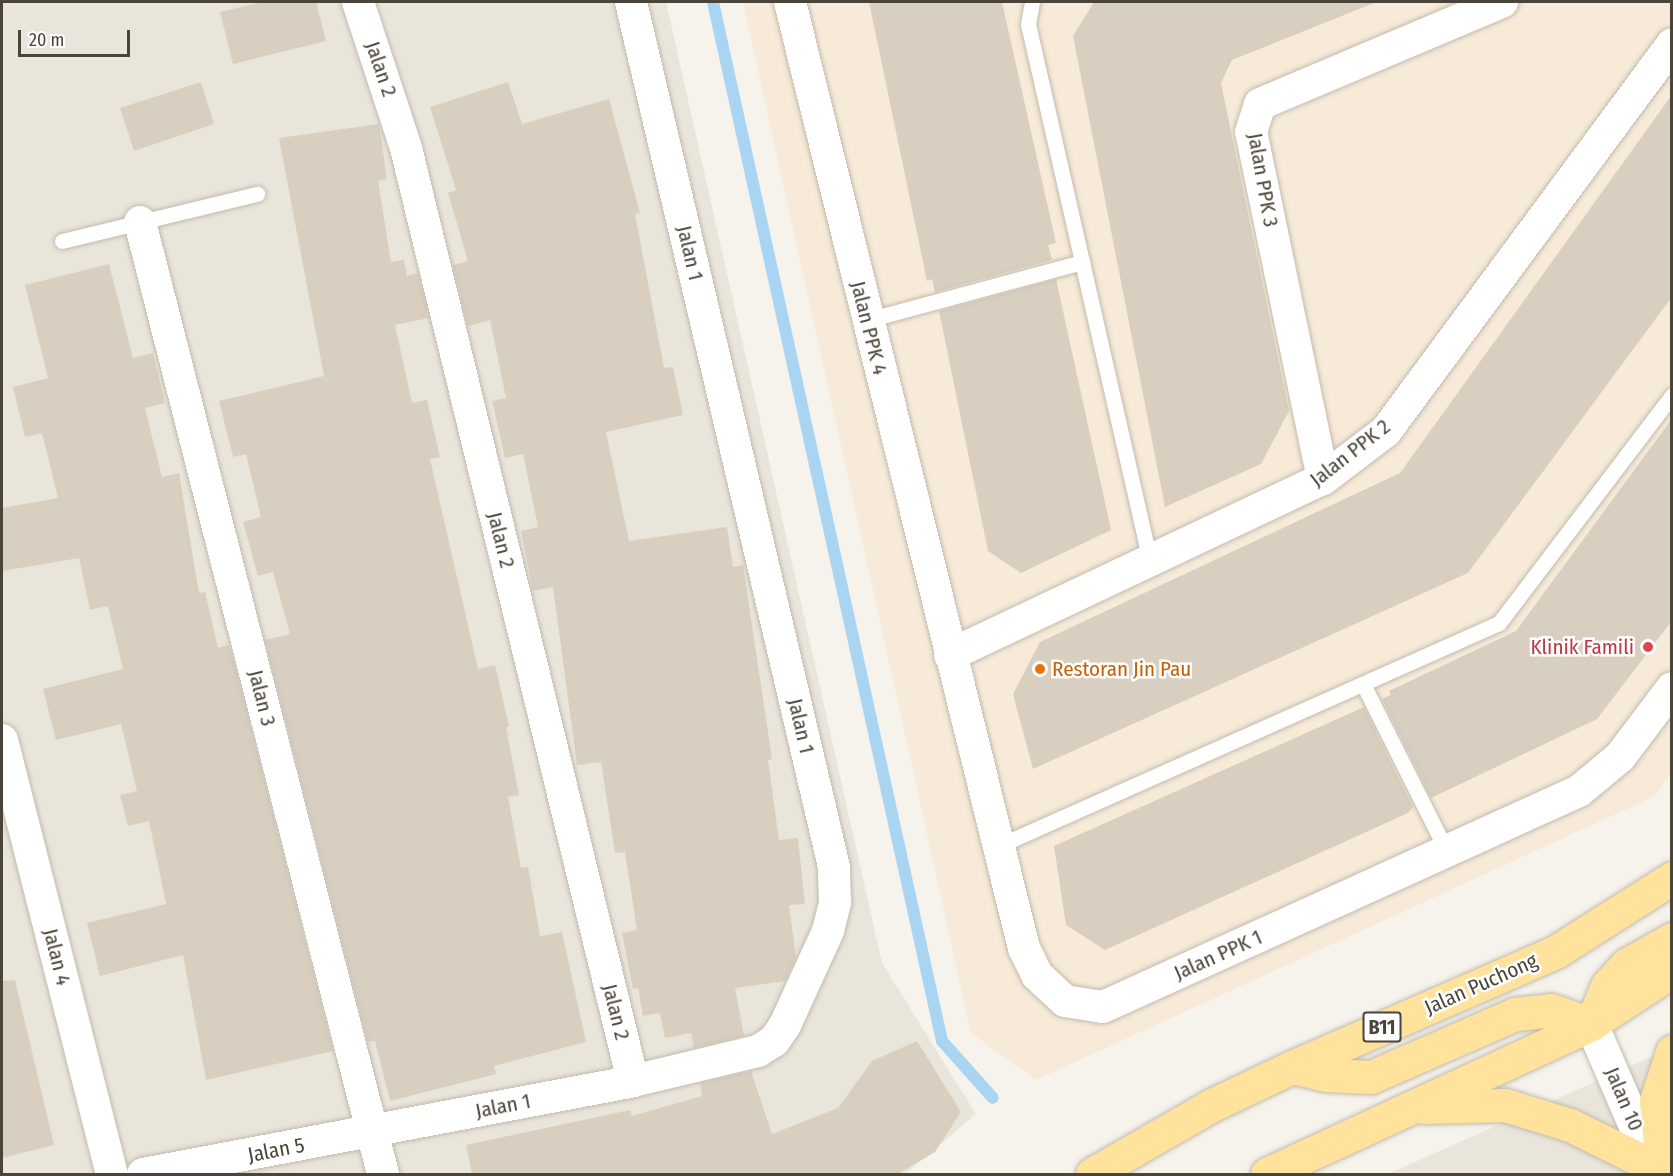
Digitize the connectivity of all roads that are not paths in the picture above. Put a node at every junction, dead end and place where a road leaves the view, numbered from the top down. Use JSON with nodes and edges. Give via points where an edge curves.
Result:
{"nodes":[{"id":1,"x":358,"y":2,"type":"edge"},
{"id":2,"x":631,"y":2,"type":"edge"},
{"id":3,"x":790,"y":2,"type":"edge"},
{"id":4,"x":1032,"y":2,"type":"edge"},
{"id":5,"x":1502,"y":2,"type":"edge"},
{"id":6,"x":1671,"y":44,"type":"edge"},
{"id":7,"x":256,"y":194,"type":"dead end"},
{"id":8,"x":140,"y":222,"type":"junction"},
{"id":9,"x":62,"y":241,"type":"dead end"},
{"id":10,"x":1082,"y":262,"type":"junction"},
{"id":11,"x":867,"y":320,"type":"junction"},
{"id":12,"x":1671,"y":395,"type":"edge"},
{"id":13,"x":1323,"y":479,"type":"junction"},
{"id":14,"x":1150,"y":561,"type":"junction"},
{"id":15,"x":950,"y":655,"type":"junction"},
{"id":16,"x":1363,"y":684,"type":"junction"},
{"id":17,"x":1671,"y":688,"type":"edge"},
{"id":18,"x":2,"y":740,"type":"edge"},
{"id":19,"x":998,"y":846,"type":"junction"},
{"id":20,"x":1447,"y":852,"type":"junction"},
{"id":21,"x":1671,"y":878,"type":"edge"},
{"id":22,"x":1671,"y":939,"type":"edge"},
{"id":23,"x":1671,"y":971,"type":"edge"},
{"id":24,"x":1591,"y":1024,"type":"junction"},
{"id":25,"x":1671,"y":1052,"type":"edge"},
{"id":26,"x":1292,"y":1067,"type":"junction"},
{"id":27,"x":633,"y":1081,"type":"junction"},
{"id":28,"x":1364,"y":1126,"type":"junction"},
{"id":29,"x":374,"y":1132,"type":"junction"},
{"id":30,"x":1657,"y":1172,"type":"edge"},
{"id":31,"x":112,"y":1174,"type":"edge"},
{"id":32,"x":143,"y":1174,"type":"edge"},
{"id":33,"x":383,"y":1174,"type":"edge"},
{"id":34,"x":1092,"y":1174,"type":"edge"},
{"id":35,"x":1267,"y":1174,"type":"edge"}],
"edges":[{"from":1,"to":27,"type":"street","name":"Jalan 2","via":[[406,148]]},
{"from":2,"to":27,"type":"street","name":"Jalan 1","via":[[834,867],[835,902],[828,931],[774,1041],[758,1052]]},
{"from":3,"to":11,"type":"street","name":"Jalan PPK 4"},
{"from":4,"to":10,"type":"lane","via":[[1028,24]]},
{"from":5,"to":13,"type":"street","name":"Jalan PPK 3","via":[[1260,104],[1251,132]]},
{"from":6,"to":13,"type":"street","name":"Jalan PPK 2","via":[[1386,430]]},
{"from":7,"to":8,"type":"lane"},
{"from":8,"to":9,"type":"lane"},
{"from":8,"to":29,"type":"street","name":"Jalan 3"},
{"from":10,"to":11,"type":"lane"},
{"from":10,"to":14,"type":"lane"},
{"from":11,"to":15,"type":"street","name":"Jalan PPK 4"},
{"from":12,"to":16,"type":"lane","via":[[1499,623]]},
{"from":13,"to":14,"type":"street","name":"Jalan PPK 2"},
{"from":14,"to":15,"type":"street","name":"Jalan PPK 2"},
{"from":15,"to":19,"type":"street","name":"Jalan PPK 1"},
{"from":16,"to":19,"type":"lane"},
{"from":16,"to":20,"type":"lane"},
{"from":17,"to":20,"type":"street","name":"Jalan PPK 1","via":[[1620,757],[1579,791]]},
{"from":18,"to":31,"type":"street","name":"Jalan 4"},
{"from":19,"to":20,"type":"street","name":"Jalan PPK 1","via":[[1024,948],[1037,975],[1065,1001],[1103,1007]]},
{"from":21,"to":26,"type":"main road","name":"Jalan Puchong","number":"B11","via":[[1557,951]]},
{"from":22,"to":24,"type":"main road","via":[[1626,965],[1607,986]]},
{"from":23,"to":24,"type":"main road"},
{"from":24,"to":26,"type":"main road","via":[[1551,1010],[1515,1014],[1371,1077],[1326,1075]]},
{"from":24,"to":28,"type":"main road"},
{"from":24,"to":30,"type":"street","name":"Jalan 10"},
{"from":25,"to":30,"type":"main road","via":[[1656,1101]]},
{"from":26,"to":34,"type":"main road","name":"Jalan Puchong","number":"B11","via":[[1212,1105]]},
{"from":27,"to":29,"type":"street","name":"Jalan 1"},
{"from":28,"to":30,"type":"main road","via":[[1433,1104],[1505,1106],[1570,1125]]},
{"from":28,"to":35,"type":"main road"},
{"from":29,"to":32,"type":"street","name":"Jalan 5"},
{"from":29,"to":33,"type":"street","name":"Jalan 3"}]}
